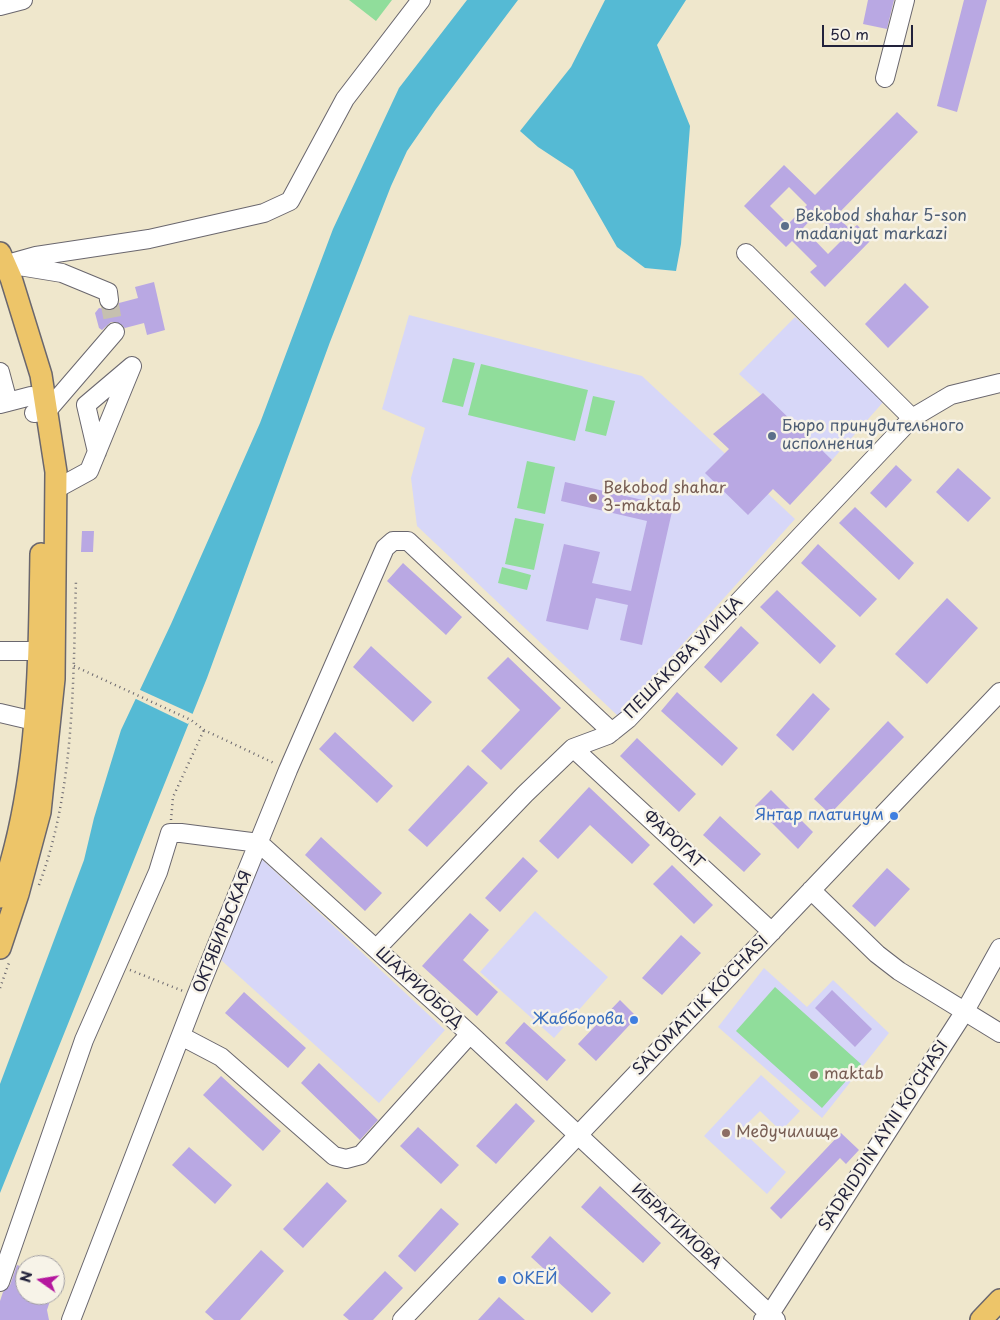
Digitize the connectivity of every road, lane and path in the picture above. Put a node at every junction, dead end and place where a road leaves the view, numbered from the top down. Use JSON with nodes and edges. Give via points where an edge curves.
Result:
{"nodes":[{"id":1,"x":23,"y":0,"type":"edge"},
{"id":2,"x":421,"y":0,"type":"edge"},
{"id":3,"x":905,"y":0,"type":"edge"},
{"id":4,"x":0,"y":6,"type":"edge"},
{"id":5,"x":885,"y":78,"type":"dead end"},
{"id":6,"x":746,"y":253,"type":"dead end"},
{"id":7,"x":1,"y":267,"type":"edge"},
{"id":8,"x":109,"y":300,"type":"tunnel mouth"},
{"id":9,"x":115,"y":332,"type":"dead end"},
{"id":10,"x":0,"y":372,"type":"edge"},
{"id":11,"x":1000,"y":383,"type":"edge"},
{"id":12,"x":4,"y":403,"type":"edge"},
{"id":13,"x":37,"y":407,"type":"junction"},
{"id":14,"x":912,"y":418,"type":"junction"},
{"id":15,"x":97,"y":452,"type":"dead end"},
{"id":16,"x":56,"y":489,"type":"junction"},
{"id":17,"x":76,"y":580,"type":"dead end"},
{"id":18,"x":0,"y":651,"type":"edge"},
{"id":19,"x":55,"y":658,"type":"junction"},
{"id":20,"x":1000,"y":692,"type":"edge"},
{"id":21,"x":0,"y":713,"type":"edge"},
{"id":22,"x":42,"y":723,"type":"junction"},
{"id":23,"x":204,"y":730,"type":"junction"},
{"id":24,"x":612,"y":732,"type":"junction"},
{"id":25,"x":574,"y":748,"type":"junction"},
{"id":26,"x":288,"y":770,"type":"junction"},
{"id":27,"x":170,"y":834,"type":"junction"},
{"id":28,"x":259,"y":843,"type":"junction"},
{"id":29,"x":5,"y":864,"type":"edge"},
{"id":30,"x":811,"y":890,"type":"junction"},
{"id":31,"x":0,"y":897,"type":"edge"},
{"id":32,"x":772,"y":932,"type":"junction"},
{"id":33,"x":0,"y":948,"type":"edge"},
{"id":34,"x":1000,"y":948,"type":"edge"},
{"id":35,"x":376,"y":949,"type":"junction"},
{"id":36,"x":118,"y":965,"type":"junction"},
{"id":37,"x":196,"y":996,"type":"junction"},
{"id":38,"x":965,"y":1011,"type":"junction"},
{"id":39,"x":1000,"y":1033,"type":"edge"},
{"id":40,"x":470,"y":1034,"type":"junction"},
{"id":41,"x":181,"y":1036,"type":"junction"},
{"id":42,"x":577,"y":1135,"type":"junction"},
{"id":43,"x":0,"y":1282,"type":"edge"},
{"id":44,"x":1000,"y":1300,"type":"edge"},
{"id":45,"x":769,"y":1318,"type":"edge"},
{"id":46,"x":71,"y":1320,"type":"edge"},
{"id":47,"x":402,"y":1320,"type":"edge"},
{"id":48,"x":981,"y":1320,"type":"edge"}],
"edges":[{"from":1,"to":4,"type":"street"},
{"from":2,"to":7,"type":"street","via":[[345,99],[290,200],[264,213],[149,239],[36,256]]},
{"from":3,"to":5,"type":"street"},
{"from":6,"to":14,"type":"street"},
{"from":7,"to":8,"type":"street","via":[[62,273],[108,292]]},
{"from":7,"to":13,"type":"main road"},
{"from":9,"to":13,"type":"street"},
{"from":10,"to":12,"type":"street"},
{"from":11,"to":14,"type":"street","name":"ПЕШАКОВА УЛИЦА","via":[[950,395]]},
{"from":12,"to":13,"type":"street"},
{"from":13,"to":16,"type":"main road","via":[[56,472]]},
{"from":13,"to":19,"type":"main road"},
{"from":14,"to":24,"type":"street","name":"ПЕШАКОВА УЛИЦА","via":[[628,719]]},
{"from":15,"to":16,"type":"street","via":[[89,471]]},
{"from":16,"to":19,"type":"main road"},
{"from":17,"to":19,"type":"path"},
{"from":18,"to":19,"type":"street"},
{"from":19,"to":22,"type":"main road"},
{"from":19,"to":23,"type":"path","via":[[191,720]]},
{"from":20,"to":30,"type":"street","name":"SALOMATLIK KO‘CHASI"},
{"from":21,"to":22,"type":"street"},
{"from":22,"to":29,"type":"main road","via":[[26,798]]},
{"from":22,"to":33,"type":"main road","via":[[40,812]]},
{"from":23,"to":26,"type":"path"},
{"from":23,"to":27,"type":"path","via":[[173,797]]},
{"from":24,"to":25,"type":"street","name":"ПЕШАКОВА УЛИЦА"},
{"from":24,"to":26,"type":"street","name":"ОКТЯБИРЬСКАЯ","via":[[408,541],[393,541],[385,548]]},
{"from":25,"to":32,"type":"street","name":"ФАРОГАТ"},
{"from":25,"to":35,"type":"street","name":"ПЕШАКОВА УЛИЦА","via":[[525,794]]},
{"from":26,"to":28,"type":"street","name":"ОКТЯБИРЬСКАЯ"},
{"from":27,"to":28,"type":"street"},
{"from":27,"to":36,"type":"street","via":[[158,872]]},
{"from":28,"to":35,"type":"street","name":"ШАХРИОБОД"},
{"from":28,"to":37,"type":"street","name":"ОКТЯБИРЬСКАЯ"},
{"from":29,"to":31,"type":"main road"},
{"from":30,"to":32,"type":"street","name":"SALOMATLIK KO‘CHASI"},
{"from":30,"to":38,"type":"street","via":[[877,954]]},
{"from":32,"to":42,"type":"street","name":"SALOMATLIK KO‘CHASI"},
{"from":34,"to":38,"type":"street","name":"SADRIDDIN AYNI KO'CHASI"},
{"from":35,"to":40,"type":"street","name":"ШАХРИОБОД"},
{"from":36,"to":37,"type":"path"},
{"from":36,"to":43,"type":"street","via":[[84,1040]]},
{"from":37,"to":41,"type":"street","name":"ОКТЯБИРЬСКАЯ"},
{"from":38,"to":39,"type":"street"},
{"from":38,"to":45,"type":"street","name":"SADRIDDIN AYNI KO'CHASI"},
{"from":40,"to":41,"type":"street","via":[[361,1155],[346,1158],[334,1156],[220,1056]]},
{"from":40,"to":42,"type":"street","name":"ШАХРИОБОД"},
{"from":41,"to":46,"type":"street","name":"ОКТЯБИРЬСКАЯ"},
{"from":42,"to":45,"type":"street","name":"ИБРАГИМОВА"},
{"from":42,"to":47,"type":"street","name":"SALOMATLIK KO‘CHASI"},
{"from":44,"to":48,"type":"main road"}]}
